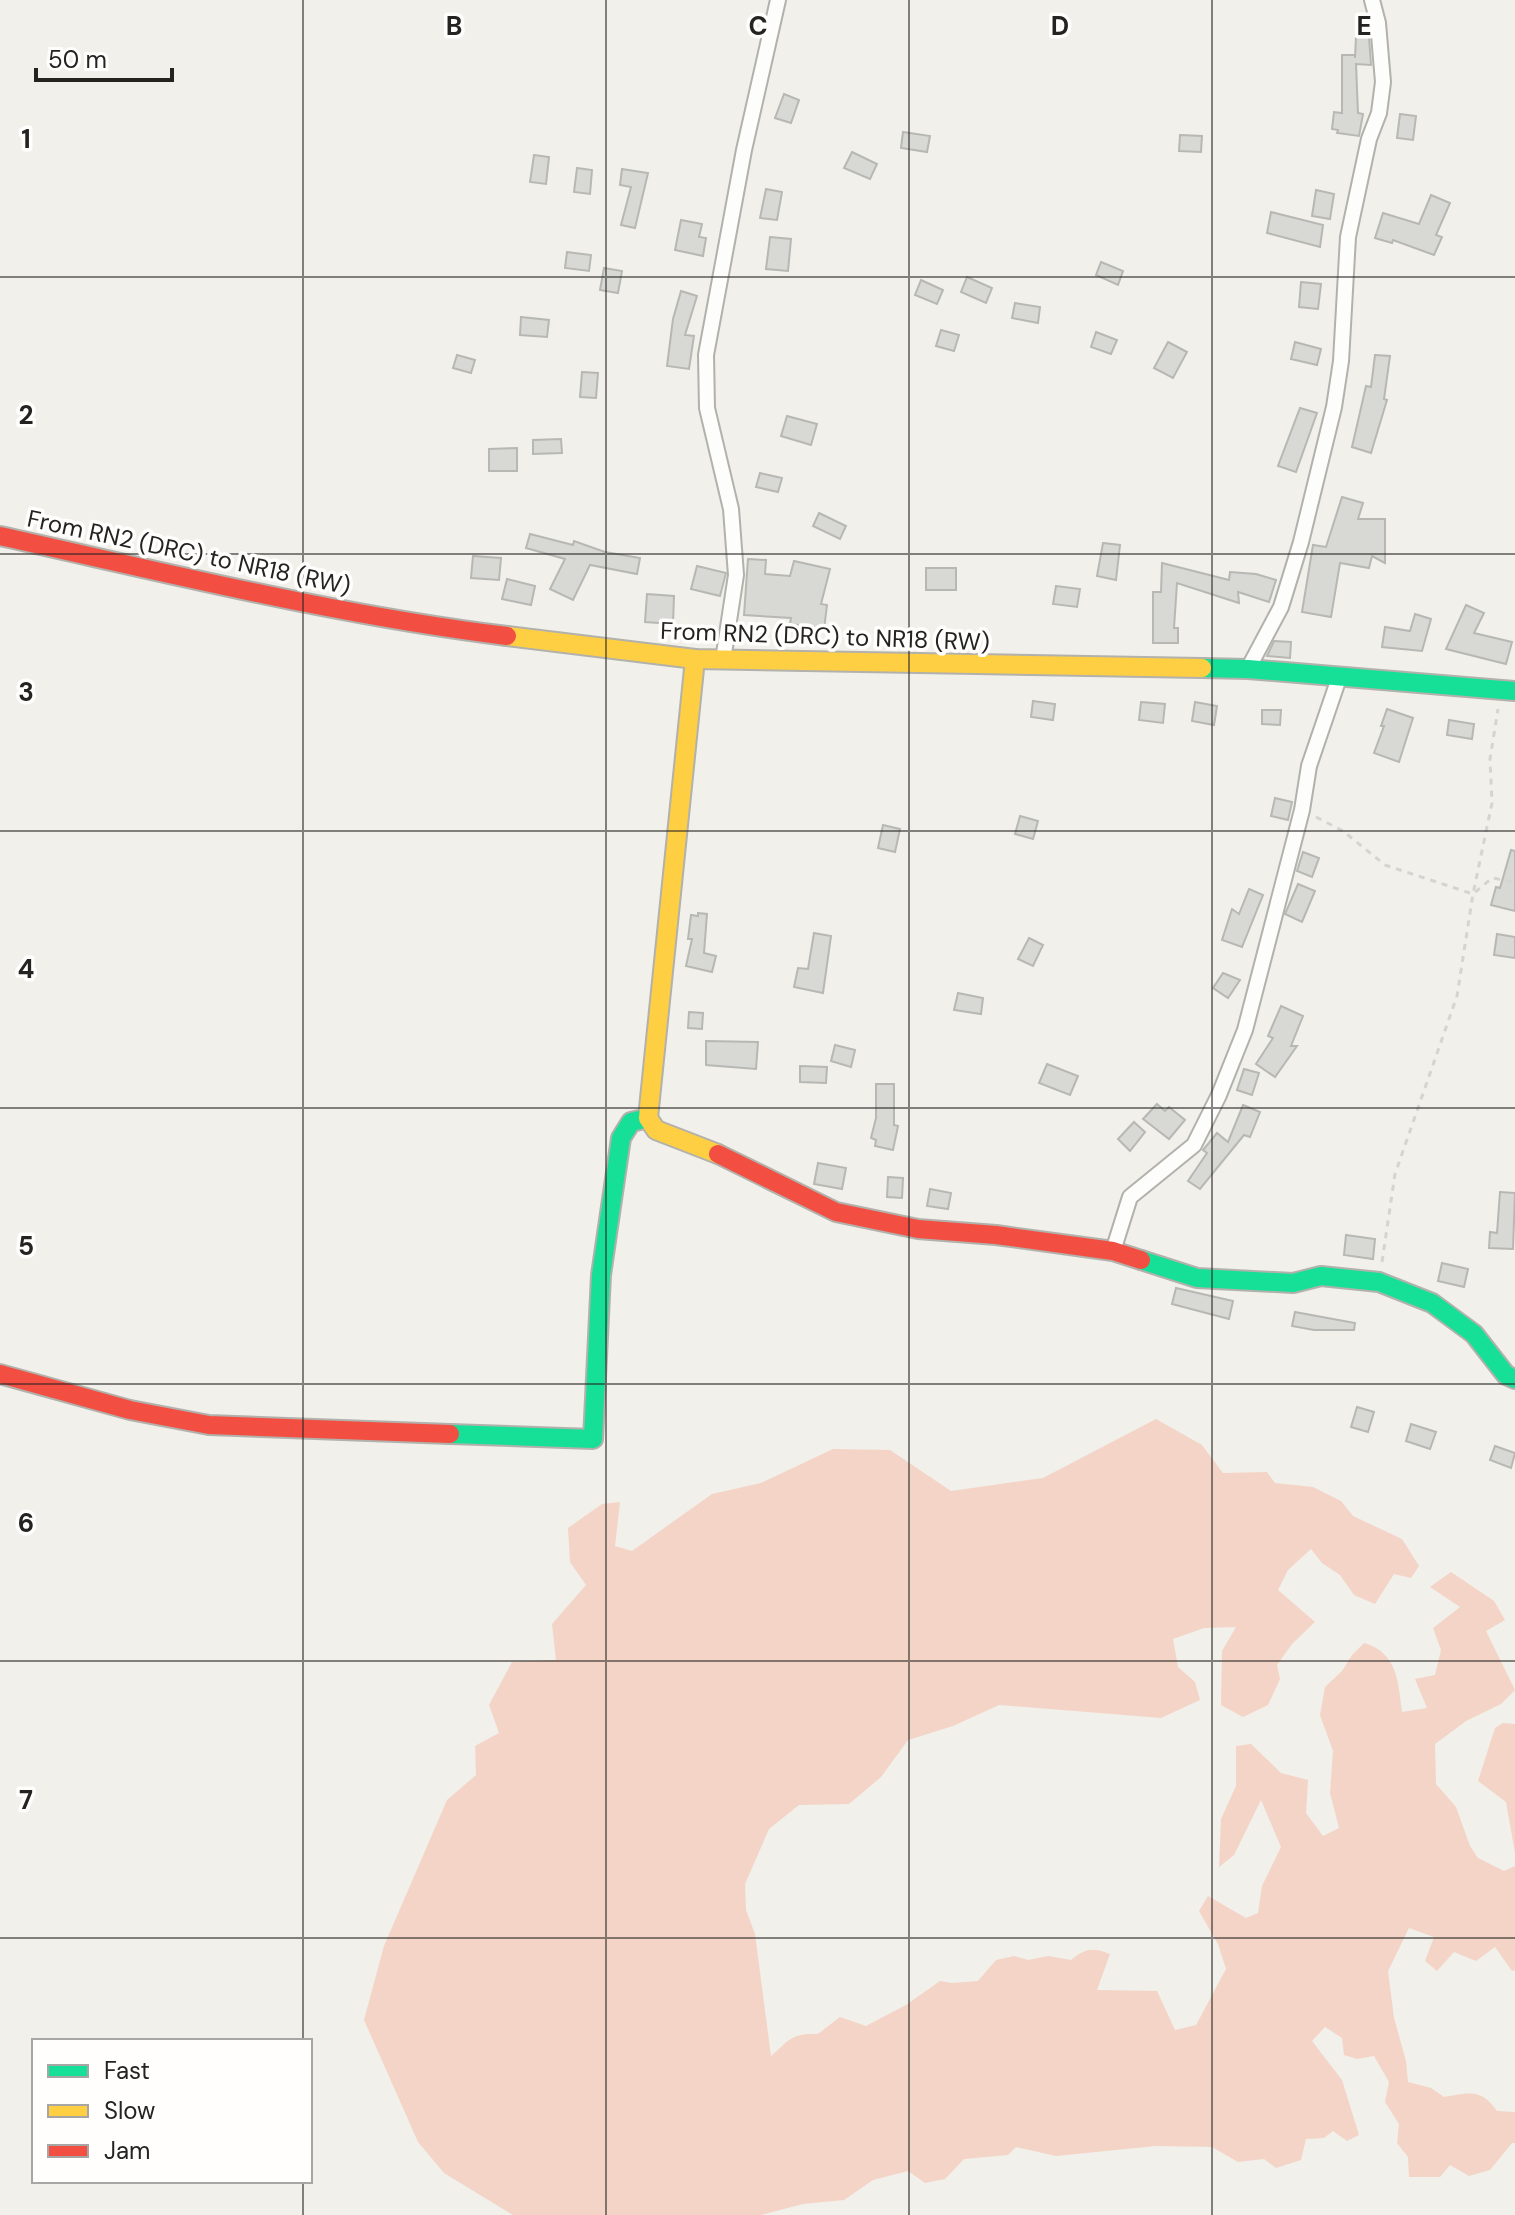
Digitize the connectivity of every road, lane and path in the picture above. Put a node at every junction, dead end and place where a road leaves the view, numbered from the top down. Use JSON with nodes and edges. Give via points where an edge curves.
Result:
{"nodes":[{"id":1,"x":778,"y":0,"type":"edge"},
{"id":2,"x":1372,"y":0,"type":"edge"},
{"id":3,"x":0,"y":536,"type":"edge"},
{"id":4,"x":695,"y":659,"type":"junction"},
{"id":5,"x":723,"y":660,"type":"junction"},
{"id":6,"x":1248,"y":669,"type":"junction"},
{"id":7,"x":1339,"y":678,"type":"junction"},
{"id":8,"x":1508,"y":690,"type":"edge"},
{"id":9,"x":1302,"y":810,"type":"junction"},
{"id":10,"x":1515,"y":882,"type":"edge"},
{"id":11,"x":1473,"y":894,"type":"junction"},
{"id":12,"x":648,"y":1118,"type":"junction"},
{"id":13,"x":1113,"y":1251,"type":"junction"},
{"id":14,"x":1379,"y":1282,"type":"junction"},
{"id":15,"x":0,"y":1374,"type":"edge"},
{"id":16,"x":1515,"y":1379,"type":"edge"}],
"edges":[{"from":1,"to":5,"type":"street","via":[[706,355],[707,408],[731,509],[736,575]]},
{"from":2,"to":6,"type":"street","via":[[1383,82],[1348,237],[1334,407],[1281,607]]},
{"from":3,"to":4,"type":"street","name":"From RN2 (DRC) to NR18 (RW)","via":[[450,629]]},
{"from":4,"to":5,"type":"street","name":"From RN2 (DRC) to NR18 (RW)"},
{"from":4,"to":12,"type":"street"},
{"from":5,"to":6,"type":"street","name":"From RN2 (DRC) to NR18 (RW)"},
{"from":6,"to":7,"type":"street","name":"From RN2 (DRC) to NR18 (RW)"},
{"from":7,"to":8,"type":"street","name":"From RN2 (DRC) to NR18 (RW)"},
{"from":7,"to":9,"type":"street","via":[[1309,766]]},
{"from":8,"to":11,"type":"path","via":[[1490,759],[1492,803]]},
{"from":9,"to":11,"type":"path","via":[[1343,831],[1385,865]]},
{"from":9,"to":13,"type":"street","via":[[1245,1030],[1219,1095],[1194,1145],[1130,1197]]},
{"from":10,"to":11,"type":"path","via":[[1492,878]]},
{"from":11,"to":14,"type":"path","via":[[1457,996],[1395,1174]]},
{"from":12,"to":13,"type":"street","via":[[656,1130],[726,1157],[836,1212],[918,1229]]},
{"from":12,"to":15,"type":"street","via":[[631,1122],[621,1138],[601,1275],[593,1439],[209,1425],[130,1410]]},
{"from":13,"to":14,"type":"street","via":[[1197,1278],[1293,1283],[1321,1276]]},
{"from":14,"to":16,"type":"street","via":[[1432,1303],[1474,1334]]}]}
